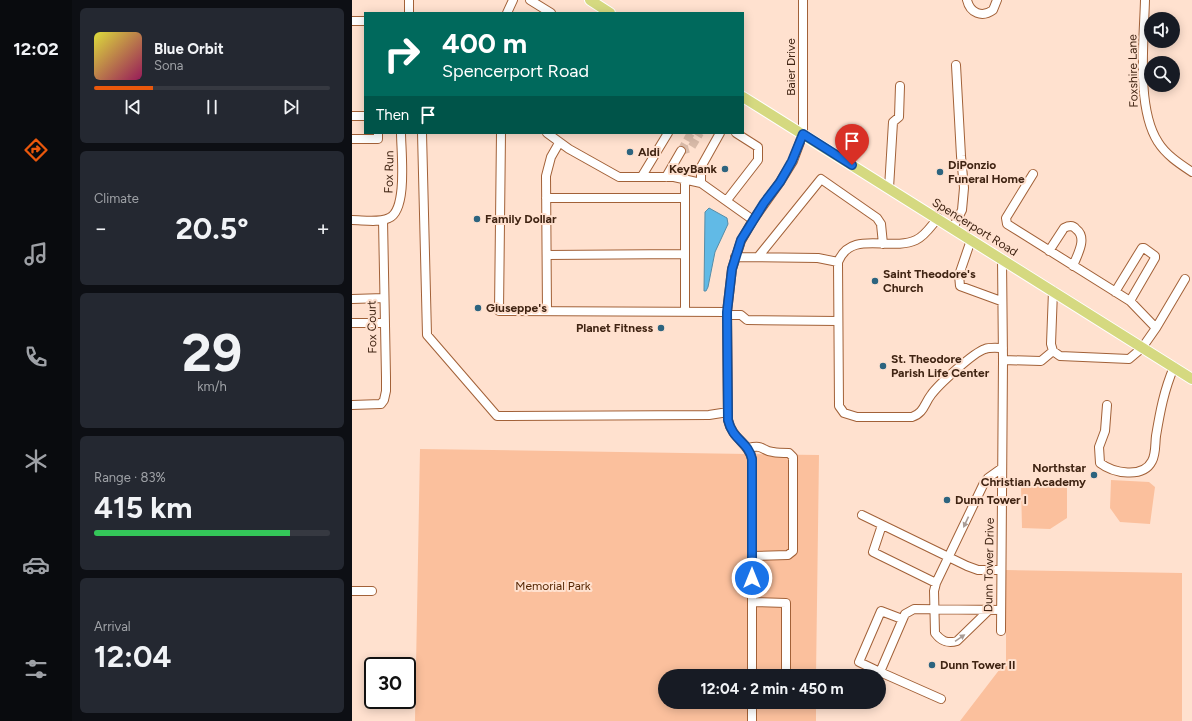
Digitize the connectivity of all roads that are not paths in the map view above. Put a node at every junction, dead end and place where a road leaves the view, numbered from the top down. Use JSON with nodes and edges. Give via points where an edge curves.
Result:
{"nodes":[{"id":1,"x":409,"y":0,"type":"edge"},
{"id":2,"x":513,"y":0,"type":"edge"},
{"id":3,"x":530,"y":0,"type":"edge"},
{"id":4,"x":590,"y":0,"type":"edge"},
{"id":5,"x":803,"y":0,"type":"edge"},
{"id":6,"x":967,"y":0,"type":"edge"},
{"id":7,"x":997,"y":0,"type":"edge"},
{"id":8,"x":1145,"y":0,"type":"edge"},
{"id":9,"x":409,"y":12,"type":"edge"},
{"id":10,"x":507,"y":12,"type":"edge"},
{"id":11,"x":549,"y":12,"type":"edge"},
{"id":12,"x":608,"y":12,"type":"edge"},
{"id":13,"x":352,"y":21,"type":"edge"},
{"id":14,"x":364,"y":21,"type":"edge"},
{"id":15,"x":956,"y":65,"type":"dead end"},
{"id":16,"x":900,"y":86,"type":"dead end"},
{"id":17,"x":744,"y":98,"type":"edge"},
{"id":18,"x":352,"y":116,"type":"edge"},
{"id":19,"x":364,"y":116,"type":"edge"},
{"id":20,"x":378,"y":134,"type":"edge"},
{"id":21,"x":401,"y":134,"type":"edge"},
{"id":22,"x":422,"y":134,"type":"edge"},
{"id":23,"x":501,"y":134,"type":"edge"},
{"id":24,"x":548,"y":134,"type":"edge"},
{"id":25,"x":667,"y":134,"type":"edge"},
{"id":26,"x":719,"y":134,"type":"edge"},
{"id":27,"x":737,"y":134,"type":"edge"},
{"id":28,"x":803,"y":134,"type":"junction"},
{"id":29,"x":352,"y":139,"type":"edge"},
{"id":30,"x":559,"y":143,"type":"junction"},
{"id":31,"x":681,"y":151,"type":"dead end"},
{"id":32,"x":1192,"y":172,"type":"edge"},
{"id":33,"x":1033,"y":174,"type":"dead end"},
{"id":34,"x":642,"y":176,"type":"junction"},
{"id":35,"x":666,"y":176,"type":"junction"},
{"id":36,"x":685,"y":179,"type":"junction"},
{"id":37,"x":700,"y":183,"type":"junction"},
{"id":38,"x":889,"y":188,"type":"junction"},
{"id":39,"x":546,"y":198,"type":"junction"},
{"id":40,"x":685,"y":198,"type":"junction"},
{"id":41,"x":727,"y":200,"type":"junction"},
{"id":42,"x":938,"y":218,"type":"junction"},
{"id":43,"x":352,"y":220,"type":"edge"},
{"id":44,"x":383,"y":220,"type":"junction"},
{"id":45,"x":753,"y":220,"type":"junction"},
{"id":46,"x":952,"y":228,"type":"junction"},
{"id":47,"x":971,"y":240,"type":"junction"},
{"id":48,"x":883,"y":244,"type":"junction"},
{"id":49,"x":1049,"y":251,"type":"junction"},
{"id":50,"x":685,"y":254,"type":"junction"},
{"id":51,"x":547,"y":255,"type":"junction"},
{"id":52,"x":735,"y":257,"type":"junction"},
{"id":53,"x":758,"y":257,"type":"junction"},
{"id":54,"x":1002,"y":259,"type":"junction"},
{"id":55,"x":838,"y":262,"type":"junction"},
{"id":56,"x":1073,"y":266,"type":"junction"},
{"id":57,"x":1185,"y":279,"type":"dead end"},
{"id":58,"x":1053,"y":291,"type":"junction"},
{"id":59,"x":1115,"y":292,"type":"junction"},
{"id":60,"x":384,"y":298,"type":"junction"},
{"id":61,"x":352,"y":299,"type":"edge"},
{"id":62,"x":1001,"y":301,"type":"junction"},
{"id":63,"x":1130,"y":301,"type":"junction"},
{"id":64,"x":547,"y":311,"type":"junction"},
{"id":65,"x":685,"y":312,"type":"junction"},
{"id":66,"x":727,"y":313,"type":"junction"},
{"id":67,"x":838,"y":321,"type":"junction"},
{"id":68,"x":352,"y":323,"type":"edge"},
{"id":69,"x":384,"y":324,"type":"junction"},
{"id":70,"x":1156,"y":328,"type":"junction"},
{"id":71,"x":1003,"y":348,"type":"junction"},
{"id":72,"x":1142,"y":348,"type":"junction"},
{"id":73,"x":1053,"y":351,"type":"junction"},
{"id":74,"x":1003,"y":360,"type":"junction"},
{"id":75,"x":1174,"y":367,"type":"junction"},
{"id":76,"x":1192,"y":379,"type":"edge"},
{"id":77,"x":352,"y":405,"type":"edge"},
{"id":78,"x":1107,"y":405,"type":"dead end"},
{"id":79,"x":728,"y":412,"type":"junction"},
{"id":80,"x":748,"y":448,"type":"junction"},
{"id":81,"x":1002,"y":468,"type":"junction"},
{"id":82,"x":862,"y":515,"type":"dead end"},
{"id":83,"x":882,"y":525,"type":"junction"},
{"id":84,"x":752,"y":556,"type":"junction"},
{"id":85,"x":949,"y":558,"type":"junction"},
{"id":86,"x":1001,"y":570,"type":"junction"},
{"id":87,"x":936,"y":583,"type":"junction"},
{"id":88,"x":352,"y":591,"type":"edge"},
{"id":89,"x":372,"y":591,"type":"dead end"},
{"id":90,"x":752,"y":602,"type":"junction"},
{"id":91,"x":934,"y":610,"type":"junction"},
{"id":92,"x":989,"y":610,"type":"junction"},
{"id":93,"x":1001,"y":610,"type":"junction"},
{"id":94,"x":902,"y":619,"type":"junction"},
{"id":95,"x":1001,"y":631,"type":"dead end"},
{"id":96,"x":752,"y":669,"type":"edge"},
{"id":97,"x":786,"y":669,"type":"edge"},
{"id":98,"x":874,"y":669,"type":"edge"},
{"id":99,"x":881,"y":669,"type":"edge"},
{"id":100,"x":886,"y":675,"type":"edge"},
{"id":101,"x":941,"y":699,"type":"dead end"},
{"id":102,"x":752,"y":709,"type":"edge"},
{"id":103,"x":752,"y":721,"type":"edge"}],
"edges":[{"from":1,"to":9,"type":"street"},
{"from":2,"to":10,"type":"street"},
{"from":3,"to":11,"type":"street"},
{"from":4,"to":12,"type":"main road"},
{"from":5,"to":28,"type":"street","name":"Baier Drive"},
{"from":6,"to":7,"type":"street","via":[[975,13],[984,14],[993,10]]},
{"from":8,"to":32,"type":"street","name":"Foxshire Lane","via":[[1146,114],[1158,142],[1169,155]]},
{"from":13,"to":14,"type":"street"},
{"from":15,"to":46,"type":"street","via":[[964,188],[962,210]]},
{"from":16,"to":38,"type":"street","via":[[899,117],[894,122]]},
{"from":17,"to":28,"type":"main road","name":"Spencerport Road"},
{"from":18,"to":19,"type":"street"},
{"from":20,"to":29,"type":"street","via":[[378,139]]},
{"from":21,"to":44,"type":"street","name":"Fox Run","via":[[400,205],[391,218]]},
{"from":22,"to":79,"type":"street","via":[[427,335],[497,416],[709,415]]},
{"from":23,"to":64,"type":"street","via":[[499,311]]},
{"from":24,"to":30,"type":"street"},
{"from":25,"to":34,"type":"street"},
{"from":26,"to":37,"type":"street","via":[[701,167]]},
{"from":27,"to":41,"type":"street","via":[[758,148],[758,160]]},
{"from":28,"to":38,"type":"main road","name":"Spencerport Road"},
{"from":28,"to":45,"type":"street","via":[[780,182]]},
{"from":30,"to":34,"type":"street","via":[[610,174],[619,177]]},
{"from":30,"to":39,"type":"street","via":[[548,168]]},
{"from":31,"to":35,"type":"street"},
{"from":33,"to":49,"type":"street","via":[[1005,221]]},
{"from":34,"to":35,"type":"street"},
{"from":35,"to":36,"type":"street"},
{"from":36,"to":37,"type":"street"},
{"from":36,"to":40,"type":"street"},
{"from":37,"to":41,"type":"street"},
{"from":38,"to":42,"type":"main road","name":"Spencerport Road"},
{"from":39,"to":40,"type":"street"},
{"from":39,"to":51,"type":"street"},
{"from":40,"to":50,"type":"street"},
{"from":41,"to":45,"type":"street"},
{"from":42,"to":46,"type":"main road","name":"Spencerport Road"},
{"from":42,"to":48,"type":"street","via":[[917,240]]},
{"from":43,"to":44,"type":"street"},
{"from":44,"to":60,"type":"street","name":"Fox Court"},
{"from":45,"to":52,"type":"street","via":[[741,240]]},
{"from":46,"to":47,"type":"main road","name":"Spencerport Road"},
{"from":47,"to":54,"type":"main road","name":"Spencerport Road"},
{"from":47,"to":62,"type":"street","via":[[959,275],[960,286]]},
{"from":48,"to":53,"type":"street","via":[[881,224],[877,218],[821,179]]},
{"from":48,"to":55,"type":"street","via":[[852,245],[841,253]]},
{"from":49,"to":56,"type":"street"},
{"from":49,"to":56,"type":"street","via":[[1064,228],[1075,228],[1082,240]]},
{"from":50,"to":51,"type":"street"},
{"from":50,"to":65,"type":"street"},
{"from":51,"to":64,"type":"street"},
{"from":52,"to":53,"type":"street"},
{"from":52,"to":66,"type":"street","via":[[729,283]]},
{"from":53,"to":55,"type":"street","via":[[818,258]]},
{"from":54,"to":58,"type":"main road","name":"Spencerport Road"},
{"from":54,"to":62,"type":"street","name":"Dunn Tower Drive"},
{"from":55,"to":67,"type":"street"},
{"from":56,"to":59,"type":"street"},
{"from":57,"to":70,"type":"street"},
{"from":58,"to":72,"type":"main road","name":"Spencerport Road"},
{"from":58,"to":73,"type":"street"},
{"from":59,"to":63,"type":"street"},
{"from":59,"to":63,"type":"street","via":[[1144,248],[1156,256]]},
{"from":60,"to":61,"type":"street"},
{"from":60,"to":69,"type":"street","name":"Fox Court"},
{"from":62,"to":71,"type":"street","name":"Dunn Tower Drive"},
{"from":63,"to":70,"type":"street"},
{"from":64,"to":65,"type":"street"},
{"from":65,"to":66,"type":"street"},
{"from":66,"to":67,"type":"street","via":[[741,315],[747,320]]},
{"from":66,"to":79,"type":"street"},
{"from":67,"to":71,"type":"street","via":[[839,406],[844,413],[857,417],[919,415],[930,395],[974,355],[985,348]]},
{"from":68,"to":69,"type":"street"},
{"from":69,"to":77,"type":"street","name":"Fox Court","via":[[384,400],[381,404]]},
{"from":70,"to":72,"type":"street"},
{"from":71,"to":74,"type":"street","name":"Dunn Tower Drive"},
{"from":72,"to":73,"type":"street","via":[[1128,359],[1060,356]]},
{"from":72,"to":75,"type":"main road","name":"Spencerport Road"},
{"from":73,"to":74,"type":"street","via":[[1041,361]]},
{"from":74,"to":81,"type":"street","name":"Dunn Tower Drive"},
{"from":75,"to":76,"type":"main road","name":"Spencerport Road"},
{"from":75,"to":78,"type":"street","via":[[1165,388],[1153,460],[1145,470],[1109,470],[1100,464],[1099,447],[1105,431]]},
{"from":79,"to":80,"type":"street","via":[[732,432]]},
{"from":80,"to":84,"type":"street","via":[[752,466]]},
{"from":80,"to":84,"type":"street","via":[[757,446],[771,452],[789,453],[793,456],[793,551],[788,555]]},
{"from":81,"to":85,"type":"street","one_way":true,"via":[[984,483]]},
{"from":81,"to":86,"type":"street","name":"Dunn Tower Drive"},
{"from":82,"to":83,"type":"street"},
{"from":83,"to":85,"type":"street"},
{"from":83,"to":87,"type":"street","via":[[873,552]]},
{"from":84,"to":90,"type":"street"},
{"from":85,"to":86,"type":"street","via":[[978,570]]},
{"from":85,"to":87,"type":"street"},
{"from":86,"to":93,"type":"street","name":"Dunn Tower Drive"},
{"from":87,"to":91,"type":"street"},
{"from":88,"to":89,"type":"street"},
{"from":90,"to":96,"type":"street"},
{"from":90,"to":97,"type":"street","via":[[786,603]]},
{"from":91,"to":92,"type":"street"},
{"from":91,"to":92,"type":"street","one_way":true,"via":[[935,633],[942,641],[952,642],[962,638]]},
{"from":91,"to":94,"type":"street","via":[[909,611]]},
{"from":92,"to":93,"type":"street"},
{"from":93,"to":95,"type":"street","name":"Dunn Tower Drive"},
{"from":94,"to":98,"type":"street","via":[[881,611],[859,662]]},
{"from":94,"to":99,"type":"street"},
{"from":100,"to":101,"type":"street"},
{"from":102,"to":103,"type":"street"}]}
